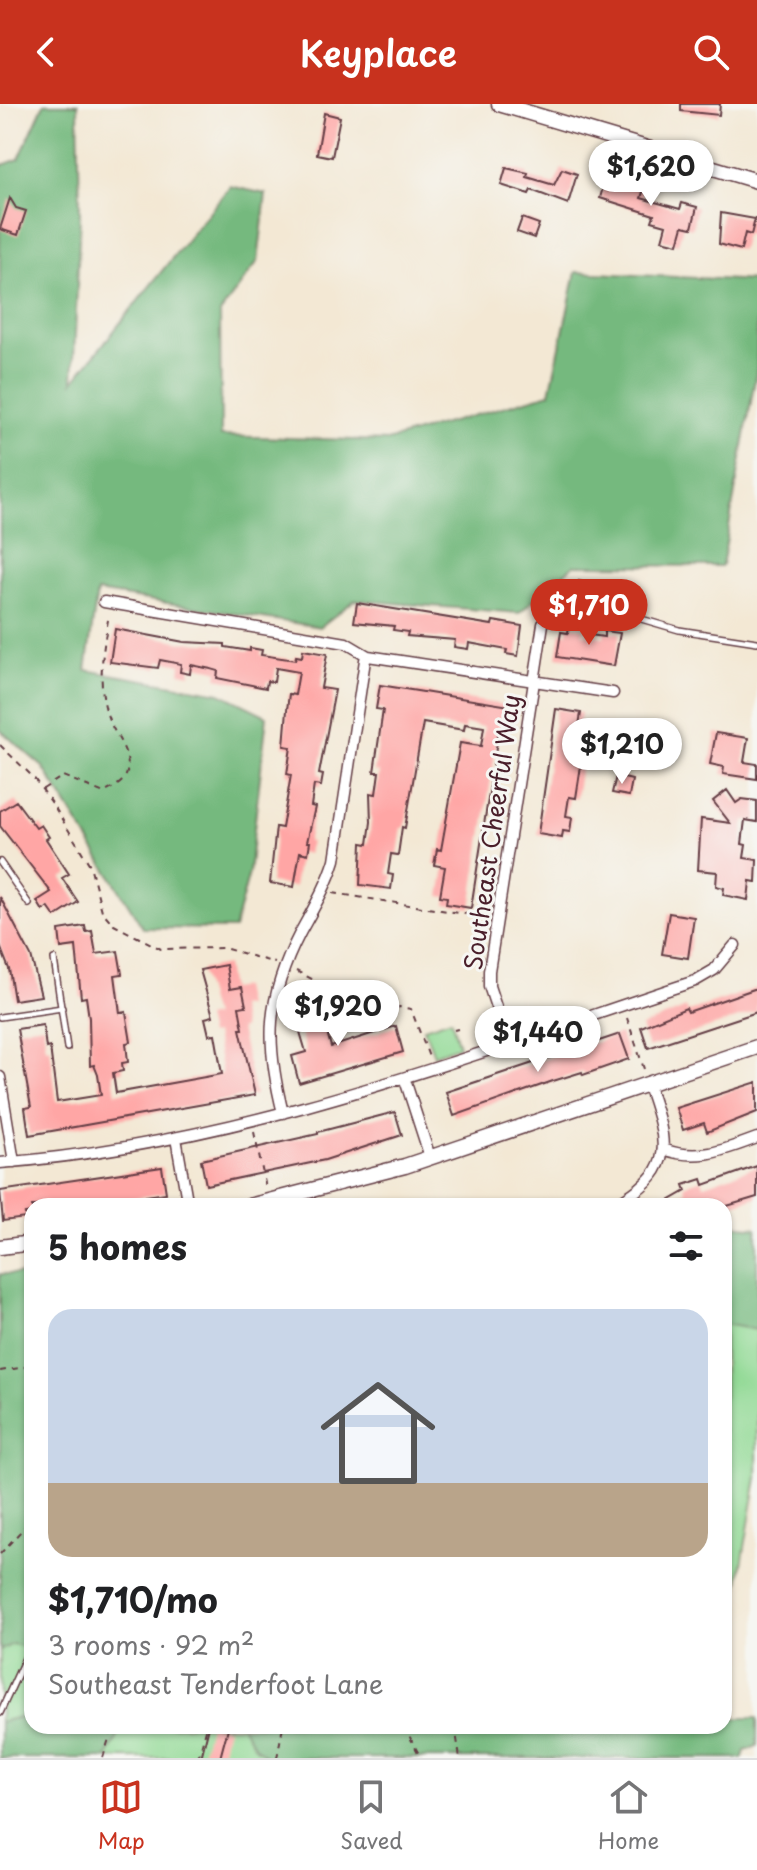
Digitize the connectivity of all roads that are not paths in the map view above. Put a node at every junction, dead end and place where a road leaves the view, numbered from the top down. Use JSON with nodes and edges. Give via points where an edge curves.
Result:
{"nodes":[{"id":1,"x":499,"y":104,"type":"edge"},
{"id":2,"x":757,"y":181,"type":"edge"},
{"id":3,"x":107,"y":602,"type":"road end"},
{"id":4,"x":631,"y":616,"type":"dead end"},
{"id":5,"x":543,"y":624,"type":"dead end"},
{"id":6,"x":757,"y":642,"type":"edge"},
{"id":7,"x":368,"y":656,"type":"junction"},
{"id":8,"x":534,"y":680,"type":"junction"},
{"id":9,"x":613,"y":693,"type":"dead end"},
{"id":10,"x":0,"y":862,"type":"edge"},
{"id":11,"x":29,"y":904,"type":"dead end"},
{"id":12,"x":735,"y":945,"type":"dead end"},
{"id":13,"x":54,"y":959,"type":"dead end"},
{"id":14,"x":62,"y":1008,"type":"junction"},
{"id":15,"x":0,"y":1017,"type":"edge"},
{"id":16,"x":508,"y":1043,"type":"junction"},
{"id":17,"x":757,"y":1047,"type":"edge"},
{"id":18,"x":67,"y":1048,"type":"dead end"},
{"id":19,"x":0,"y":1077,"type":"edge"},
{"id":20,"x":405,"y":1080,"type":"junction"},
{"id":21,"x":640,"y":1087,"type":"junction"},
{"id":22,"x":283,"y":1113,"type":"junction"},
{"id":23,"x":176,"y":1138,"type":"junction"},
{"id":24,"x":757,"y":1138,"type":"edge"},
{"id":25,"x":663,"y":1149,"type":"junction"},
{"id":26,"x":430,"y":1157,"type":"junction"},
{"id":27,"x":14,"y":1162,"type":"junction"},
{"id":28,"x":0,"y":1163,"type":"edge"},
{"id":29,"x":187,"y":1198,"type":"edge"},
{"id":30,"x":280,"y":1198,"type":"edge"},
{"id":31,"x":625,"y":1198,"type":"edge"},
{"id":32,"x":24,"y":1244,"type":"edge"},
{"id":33,"x":0,"y":1247,"type":"edge"},
{"id":34,"x":24,"y":1660,"type":"edge"},
{"id":35,"x":0,"y":1713,"type":"edge"}],
"edges":[{"from":1,"to":2,"type":"street"},
{"from":3,"to":7,"type":"street","via":[[346,643]]},
{"from":4,"to":6,"type":"lane","via":[[679,630]]},
{"from":5,"to":8,"type":"street","name":"Southeast Cheerful Way"},
{"from":7,"to":8,"type":"street"},
{"from":7,"to":22,"type":"street","via":[[335,860],[273,998],[270,1035]]},
{"from":8,"to":9,"type":"street"},
{"from":8,"to":16,"type":"street","name":"Southeast Cheerful Way","via":[[489,986]]},
{"from":10,"to":11,"type":"lane"},
{"from":12,"to":16,"type":"street","via":[[706,975]]},
{"from":13,"to":14,"type":"lane"},
{"from":14,"to":15,"type":"lane"},
{"from":14,"to":18,"type":"lane"},
{"from":16,"to":20,"type":"street"},
{"from":17,"to":21,"type":"street"},
{"from":19,"to":27,"type":"street"},
{"from":20,"to":22,"type":"street"},
{"from":20,"to":26,"type":"street"},
{"from":21,"to":25,"type":"street","via":[[663,1136]]},
{"from":21,"to":26,"type":"street"},
{"from":22,"to":23,"type":"street"},
{"from":23,"to":27,"type":"street"},
{"from":23,"to":29,"type":"street"},
{"from":24,"to":25,"type":"street","via":[[706,1155]]},
{"from":25,"to":31,"type":"street","via":[[652,1179]]},
{"from":26,"to":30,"type":"street"},
{"from":27,"to":28,"type":"street"},
{"from":32,"to":33,"type":"street"},
{"from":34,"to":35,"type":"lane"}]}
